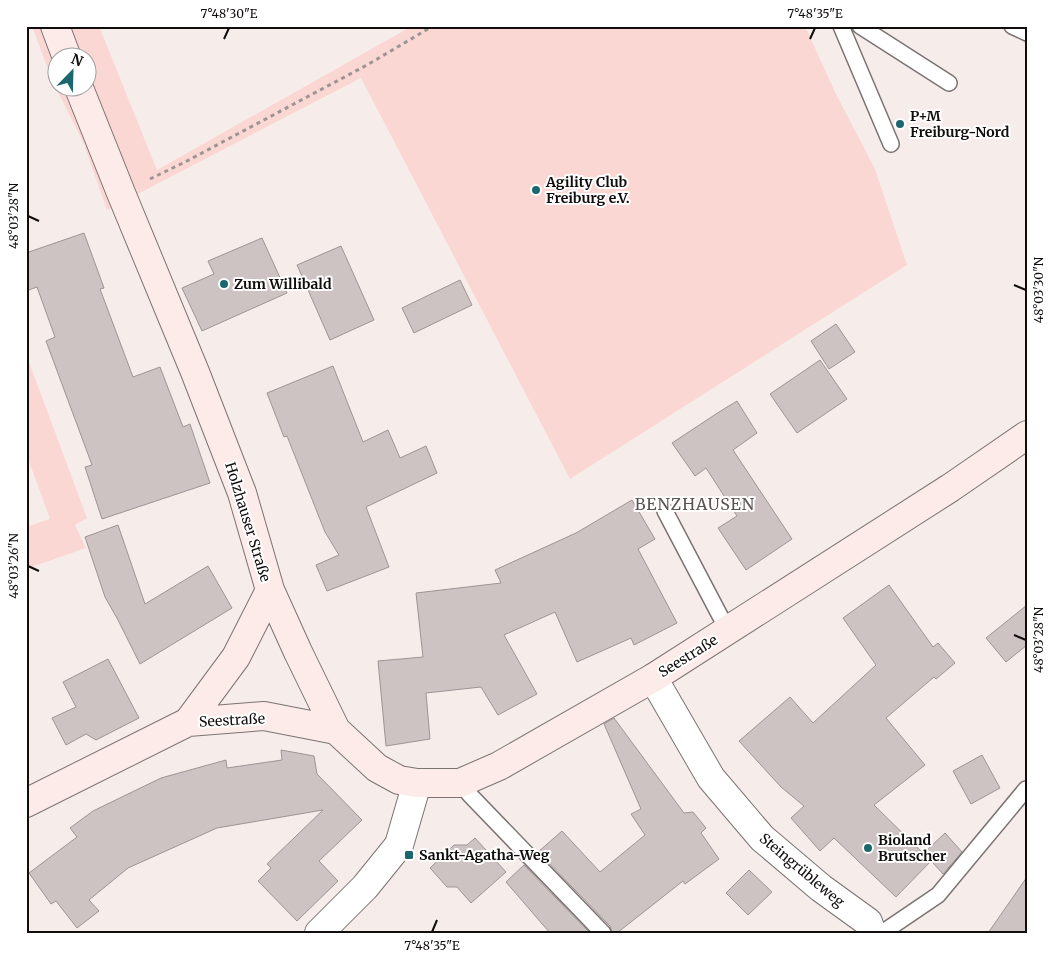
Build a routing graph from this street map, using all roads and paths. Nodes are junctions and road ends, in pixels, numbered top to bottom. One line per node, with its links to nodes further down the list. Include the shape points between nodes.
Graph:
1 (55, 26): 7 (street)
2 (433, 26): 11 (path, via 367,65)
3 (841, 26): 10 (lane)
4 (860, 26): 8 (lane)
5 (1012, 26): 6 (lane)
6 (1027, 33)
7 (63, 48)
8 (950, 84)
9 (83, 98): 11 (street, Holzhauser Straße)
10 (891, 144)
11 (120, 193): 14 (street, Holzhauser Straße, via 242,493)
12 (1027, 435): 15 (street, Seestraße)
13 (665, 511): 15 (lane)
14 (270, 590): 17 (street, Holzhauser Straße, via 236,657); 18 (street, Seestraße)
15 (728, 631): 16 (street, Seestraße)
16 (653, 678): 19 (street, Seestraße, via 499,766); 25 (street, Steingrübleweg, via 711,778 762,838 821,888 868,922)
17 (188, 722): 18 (street, Seestraße, via 264,716); 22 (street, Holzhauser Straße)
18 (336, 730): 20 (street, Seestraße, via 377,768 399,780)
19 (460, 783): 20 (street, Seestraße); 24 (lane)
20 (417, 784): 23 (street, via 399,845 365,887)
21 (1026, 789): 26 (lane, via 938,895)
22 (26, 803)
23 (319, 933)
24 (604, 933)
25 (872, 933)
26 (882, 933)

